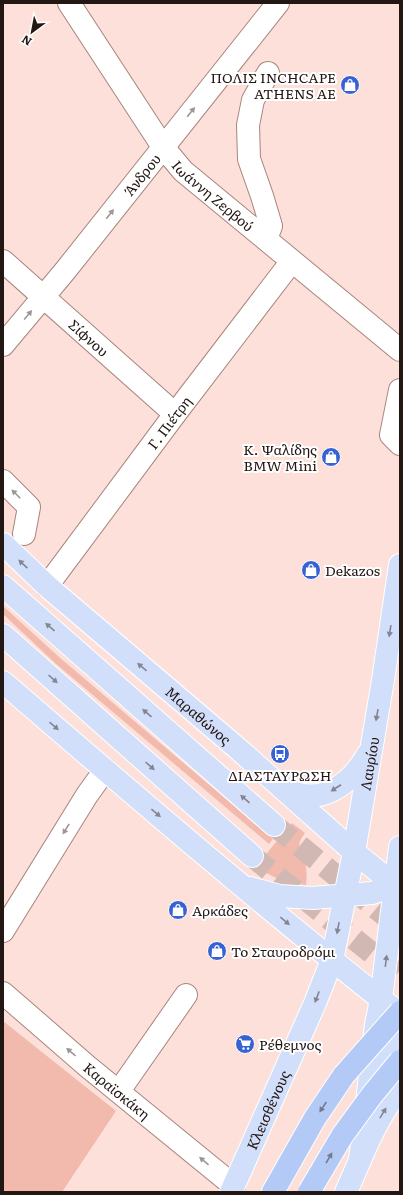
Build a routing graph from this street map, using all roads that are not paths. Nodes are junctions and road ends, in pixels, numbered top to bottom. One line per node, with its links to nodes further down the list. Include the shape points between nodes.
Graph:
1 (69, 3): 4 (street, Ιωάννη Ζερβού)
2 (278, 3): 4 (street, Άνδρου, one-way to 2)
3 (268, 73): 5 (street, via 253,100 248,125 249,159 271,226)
4 (163, 147): 5 (street, Ιωάννη Ζερβού, via 183,171); 8 (street, Άνδρου, one-way to 4)
5 (266, 239): 7 (street, Ιωάννη Ζερβού)
6 (3, 261): 8 (street, Σίφνου)
7 (292, 261): 10 (street, Ιωάννη Ζερβού); 12 (street, Γ. Πιέτρη)
8 (43, 297): 9 (street, Άνδρου, one-way to 8); 12 (street, Σίφνου)
9 (3, 344)
10 (400, 350)
11 (400, 390): 13 (street, via 391,435)
12 (175, 414): 19 (street, Γ. Πιέτρη)
13 (400, 444)
14 (3, 481): 15 (street, one-way to 14, via 29,507)
15 (24, 534)
16 (3, 544): 19 (main road, Μαραθώνος, one-way to 16)
17 (400, 565): 22 (main road, Λαυρίου, one-way to 22)
18 (3, 586): 25 (main road, one-way to 18)
19 (47, 586): 24 (main road, Μαραθώνος, one-way to 19)
20 (3, 635): 28 (main road, one-way to 28)
21 (3, 682): 23 (main road, one-way to 23)
22 (371, 749): 24 (main road, one-way to 24, via 352,776 326,793 315,796 303,795); 27 (main road, Λαυρίου)
23 (104, 770): 29 (main road, one-way to 29); 32 (street, one-way to 32)
24 (269, 778): 27 (main road, Μαραθώνος)
25 (274, 825)
26 (400, 847): 30 (main road)
27 (354, 852): 30 (main road, Μαραθώνος); 31 (main road, Λαυρίου)
28 (252, 856)
29 (245, 887): 31 (main road, via 280,896 313,898); 33 (main road, one-way to 33)
30 (398, 887): 31 (main road, via 372,893); 36 (main road, one-way to 30)
31 (344, 895): 33 (main road, Λαυρίου, one-way to 33)
32 (3, 931)
33 (332, 960): 36 (main road); 44 (main road, Κλεισθένους, one-way to 44)
34 (3, 993): 41 (street, Καραϊσκάκη, one-way to 34)
35 (186, 995): 41 (street)
36 (381, 999): 37 (main road); 42 (main road)
37 (400, 1013): 45 (highway, one-way to 45, bridge, via 344,1075 315,1118)
38 (400, 1039): 42 (main road, via 387,1057)
39 (400, 1061): 42 (highway, bridge)
40 (400, 1089): 43 (main road, one-way to 40, via 374,1128)
41 (119, 1091): 44 (street, Καραϊσκάκη, one-way to 41)
42 (368, 1093): 43 (main road); 46 (highway, one-way to 42, bridge)
43 (360, 1160): 47 (main road)
44 (232, 1189)
45 (273, 1192)
46 (309, 1192)
47 (346, 1192)

